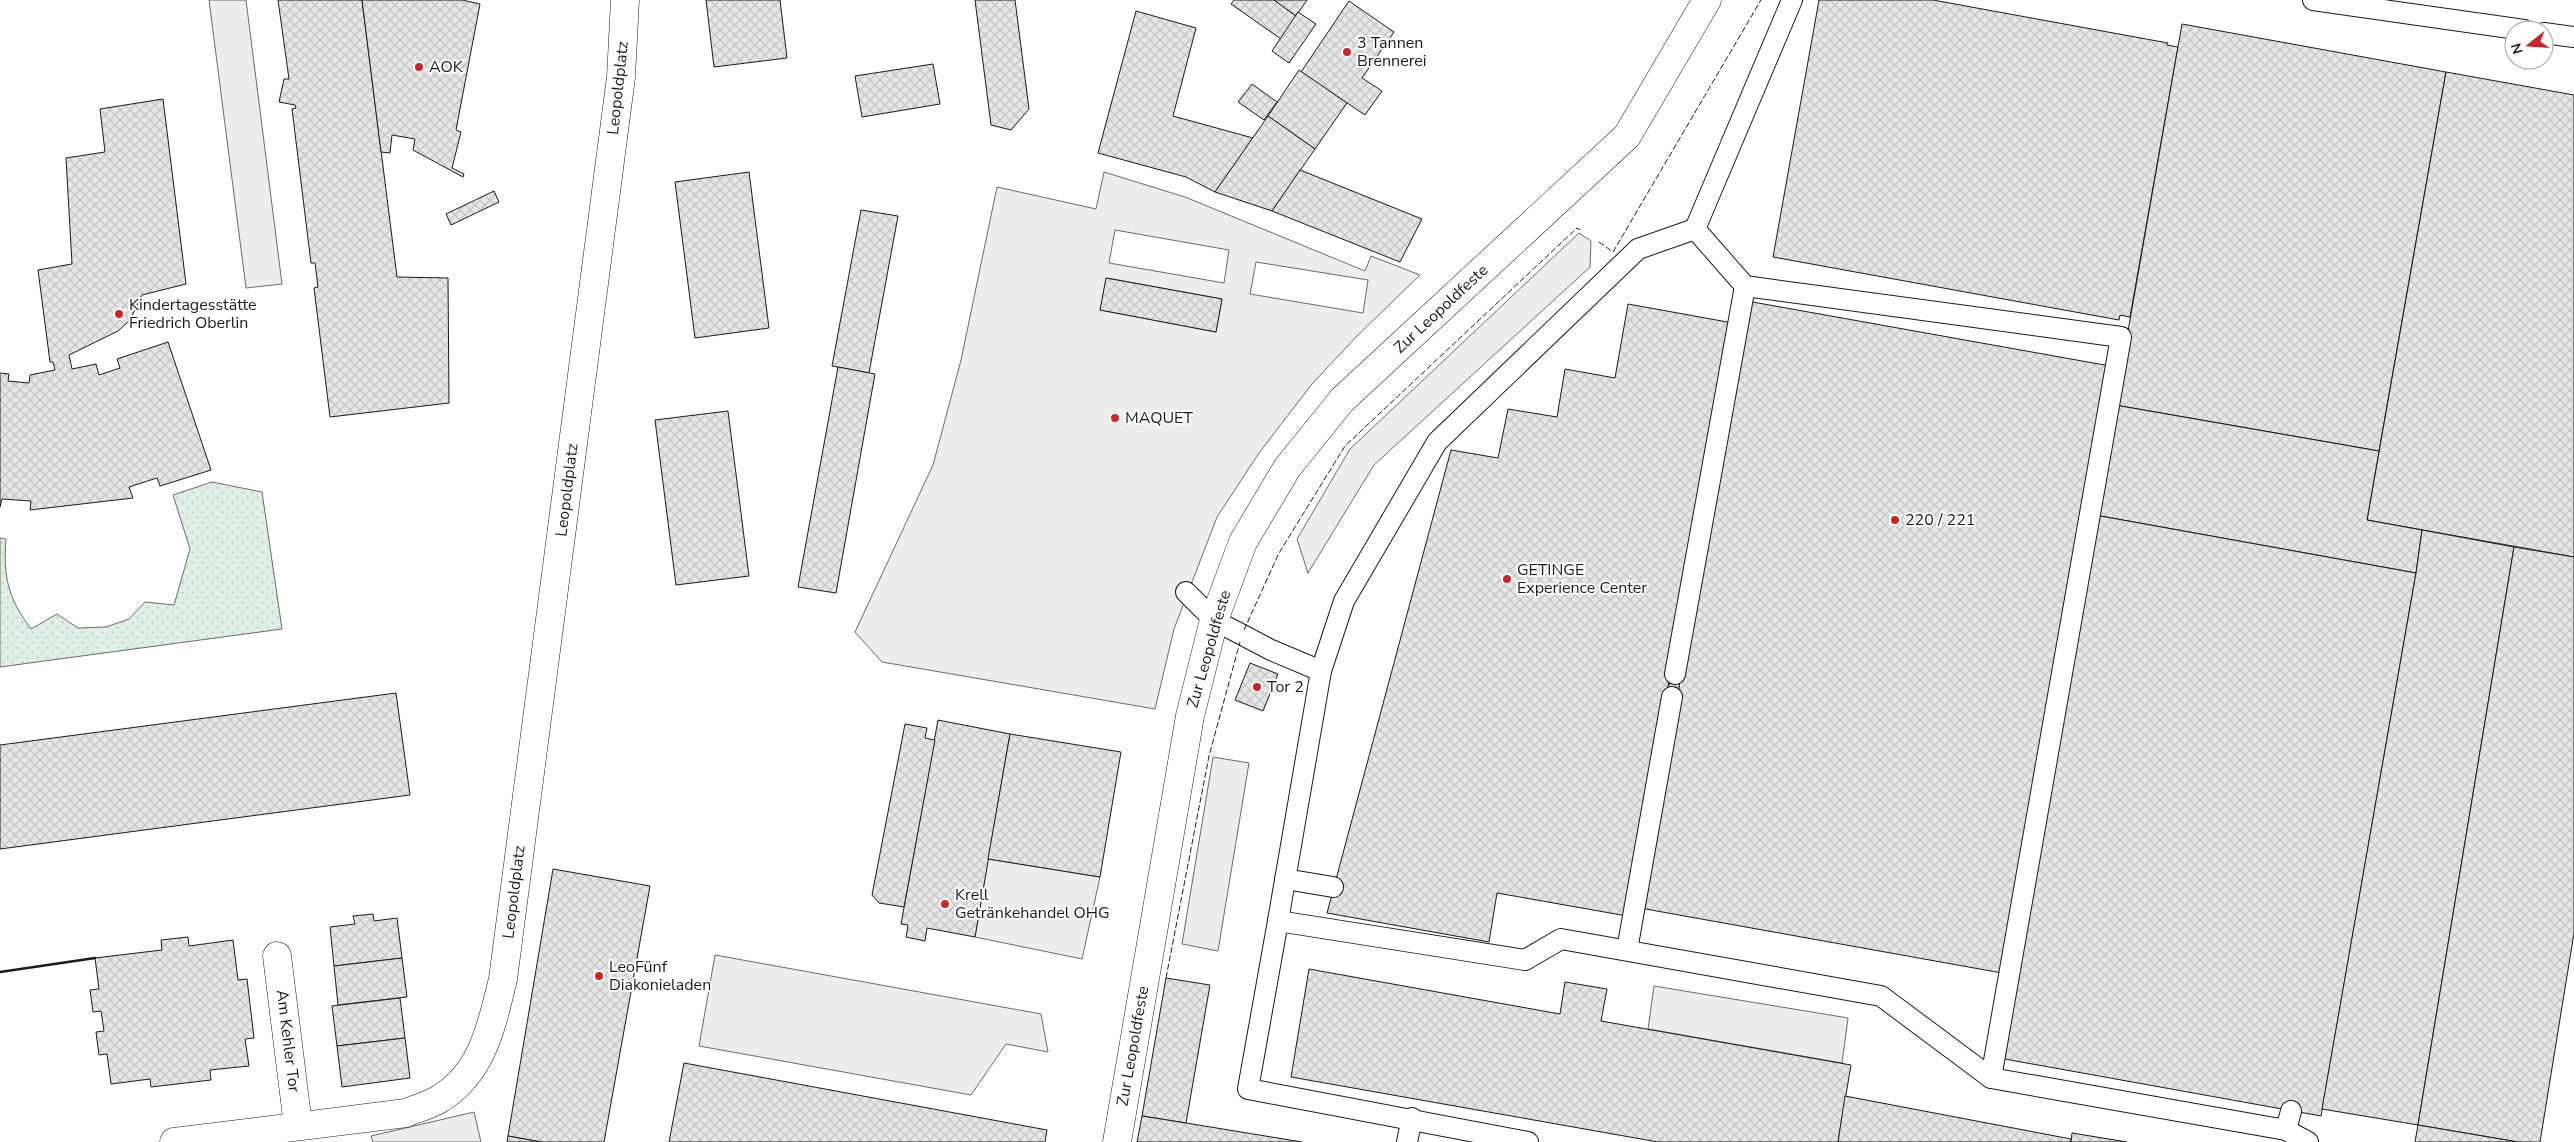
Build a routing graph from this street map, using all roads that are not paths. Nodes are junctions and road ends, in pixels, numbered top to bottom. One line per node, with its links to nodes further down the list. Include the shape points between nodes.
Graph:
1 (625, 0): 22 (street, Leopoldplatz, via 621,77 503,979 491,1027 472,1071 441,1098 406,1113)
2 (1707, 0): 11 (street, Zur Leopoldfeste, via 1627,136 1342,400 1287,468 1243,542)
3 (1792, 0): 8 (lane)
4 (2314, 0): 5 (lane)
5 (2504, 27)
6 (2554, 34): 7 (lane)
7 (2574, 37)
8 (1695, 229): 9 (lane); 12 (lane, via 1638,249 1438,442 1344,601)
9 (1745, 286): 13 (lane); 20 (lane, via 2121,337 2006,1002)
10 (1186, 592): 11 (lane)
11 (1214, 620): 12 (lane, via 1271,650); 24 (street, Zur Leopoldfeste, via 1190,716)
12 (1321, 671): 15 (lane)
13 (1675, 674)
14 (1672, 697): 18 (lane)
15 (1286, 879): 16 (lane); 17 (lane)
16 (1334, 887)
17 (1278, 921): 18 (lane, via 1525,960 1561,939); 21 (lane, via 1248,1089)
18 (1627, 950): 20 (lane, via 1881,996)
19 (277, 956): 22 (street, Am Kehler Tor)
20 (1990, 1078): 27 (lane, via 2288,1120)
21 (1412, 1118): 25 (lane); 26 (lane)
22 (298, 1125): 23 (street)
23 (174, 1142)
24 (1117, 1142)
25 (1407, 1142)
26 (1528, 1142)
27 (2308, 1142)

